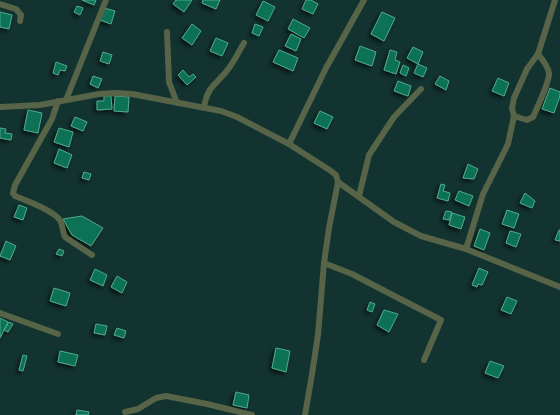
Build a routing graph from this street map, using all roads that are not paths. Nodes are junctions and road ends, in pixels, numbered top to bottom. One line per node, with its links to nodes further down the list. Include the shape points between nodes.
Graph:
1 (106, 0): 10 (street)
2 (364, 0): 16 (street, via 326,68)
3 (555, 0): 8 (street)
4 (0, 4): 5 (street, via 19,11)
5 (20, 21)
6 (167, 32): 12 (street, via 169,82)
7 (244, 43): 13 (street, via 230,67 209,89)
8 (538, 54): 15 (street, via 518,87 512,108); 15 (street, via 548,68 547,83 533,117 527,120)
9 (421, 89): 18 (street, via 394,117 369,155)
10 (66, 100): 11 (street); 12 (street, via 115,93)
11 (58, 101): 14 (street); 20 (street, via 52,119 13,193 58,218 66,236)
12 (177, 103): 13 (street)
13 (204, 107): 16 (street, via 237,117)
14 (0, 108)
15 (514, 116): 19 (street, via 508,144 483,194)
16 (289, 144): 17 (street, via 331,171 336,175)
17 (338, 182): 18 (street); 21 (street)
18 (359, 196): 19 (street, via 394,222 421,236)
19 (466, 249): 22 (street)
20 (92, 255)
21 (324, 263): 25 (street, via 352,274 441,320); 28 (street, via 318,335)
22 (560, 287)
23 (0, 313): 24 (street)
24 (58, 334)
25 (424, 360)
26 (125, 412): 27 (street, via 166,396)
27 (252, 415)
28 (305, 415)

